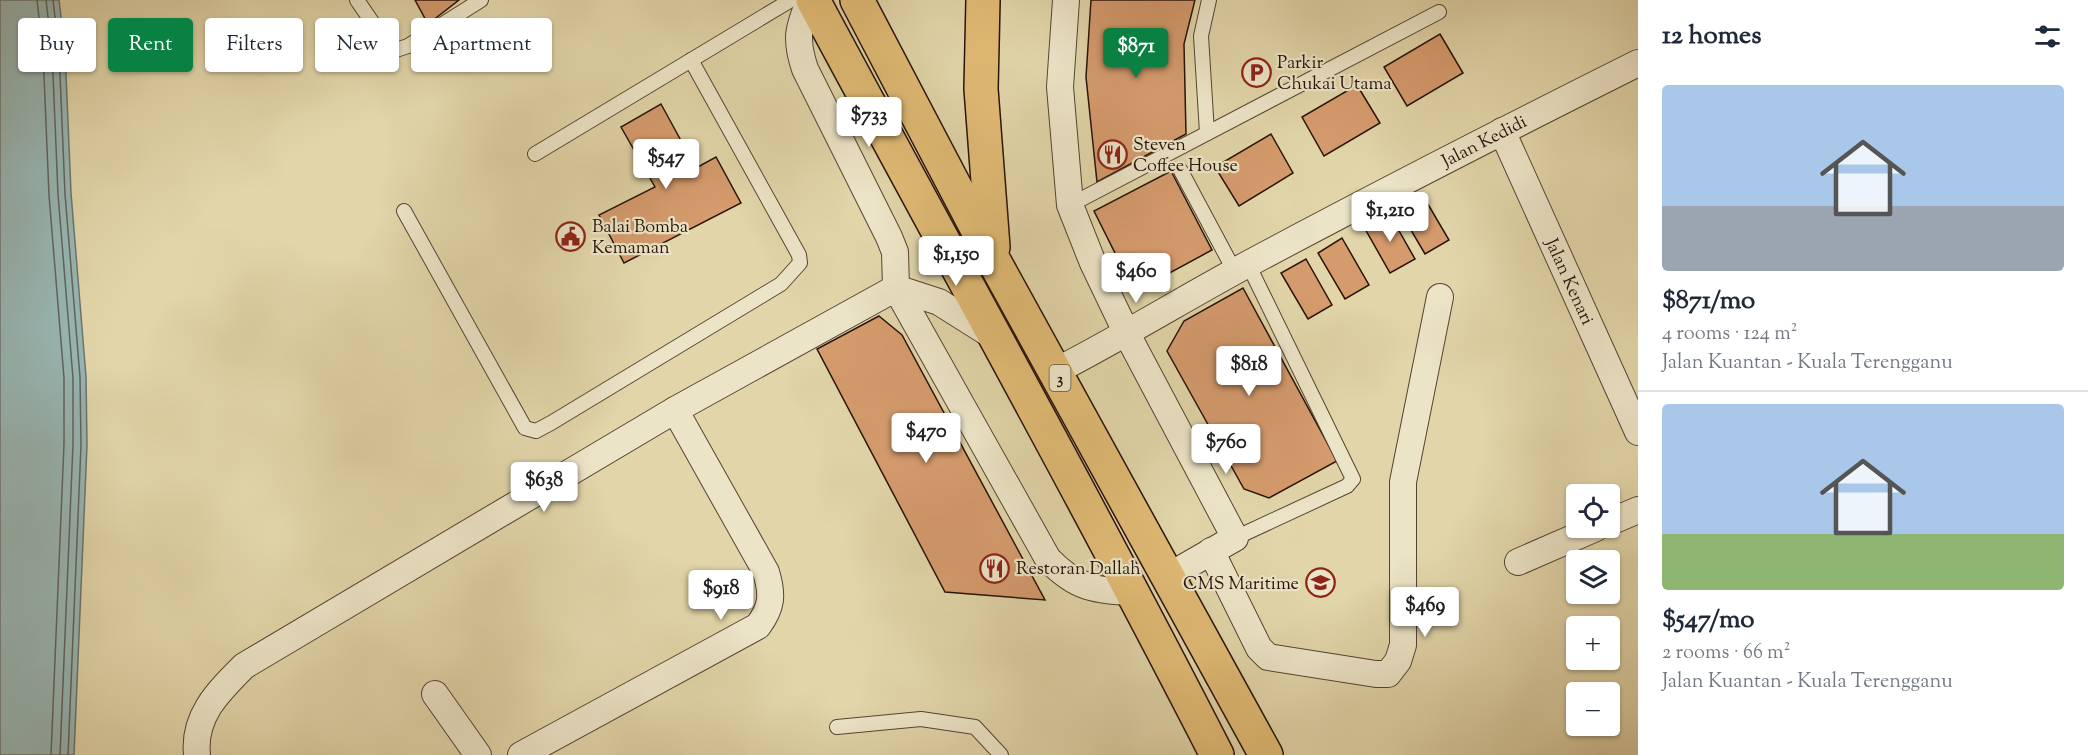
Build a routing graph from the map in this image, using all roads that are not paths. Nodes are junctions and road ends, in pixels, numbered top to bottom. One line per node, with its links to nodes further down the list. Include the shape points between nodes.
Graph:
1 (357, 0): 2 (lane, via 385,41 396,50)
2 (481, 0)
3 (791, 0): 10 (lane)
4 (812, 0): 20 (street, via 800,23 797,45 805,69 889,237 895,252); 23 (highway, 3)
5 (857, 0): 18 (highway, 3)
6 (983, 0): 18 (highway, via 981,89)
7 (1066, 0): 16 (street, via 1059,87)
8 (1209, 0): 13 (lane, via 1201,36)
9 (1439, 12): 13 (lane)
10 (691, 60): 14 (lane); 17 (lane, via 800,263 780,284 551,423 536,430 525,428)
11 (1638, 63): 12 (street, Jalan Kedidi)
12 (1503, 130): 19 (street, Jalan Kedidi); 26 (street, Jalan Kenari)
13 (1207, 133): 16 (lane)
14 (535, 154)
15 (1181, 171): 19 (lane)
16 (1070, 205): 22 (street)
17 (404, 212)
18 (994, 261): 24 (highway, 3)
19 (1241, 268): 22 (street, Jalan Kedidi); 29 (lane, via 1353,479 1347,486)
20 (896, 288): 23 (street, via 939,302); 25 (street); 34 (street, via 1048,559 1066,578 1092,590)
21 (1440, 297): 31 (street, via 1402,482 1403,645 1388,674 1268,657 1259,648)
22 (1127, 334): 24 (street, Jalan Kedidi); 29 (street)
23 (993, 336): 34 (highway, 3)
24 (1056, 371): 33 (highway, 3)
25 (675, 410): 37 (street, via 244,666 204,710 195,738); 39 (street, via 766,572 772,593 769,611 758,626)
26 (1638, 432)
27 (1638, 510): 28 (street)
28 (1620, 518)
29 (1235, 538): 31 (street)
30 (1573, 538): 32 (street)
31 (1211, 551): 33 (street)
32 (1518, 562)
33 (1167, 577): 42 (highway, 3)
34 (1134, 592): 41 (highway, 3)
35 (435, 694): 38 (street)
36 (837, 727): 40 (lane, via 921,719 975,727)
37 (197, 755)
38 (478, 755)
39 (521, 755)
40 (1000, 755)
41 (1217, 755)
42 (1266, 755)

